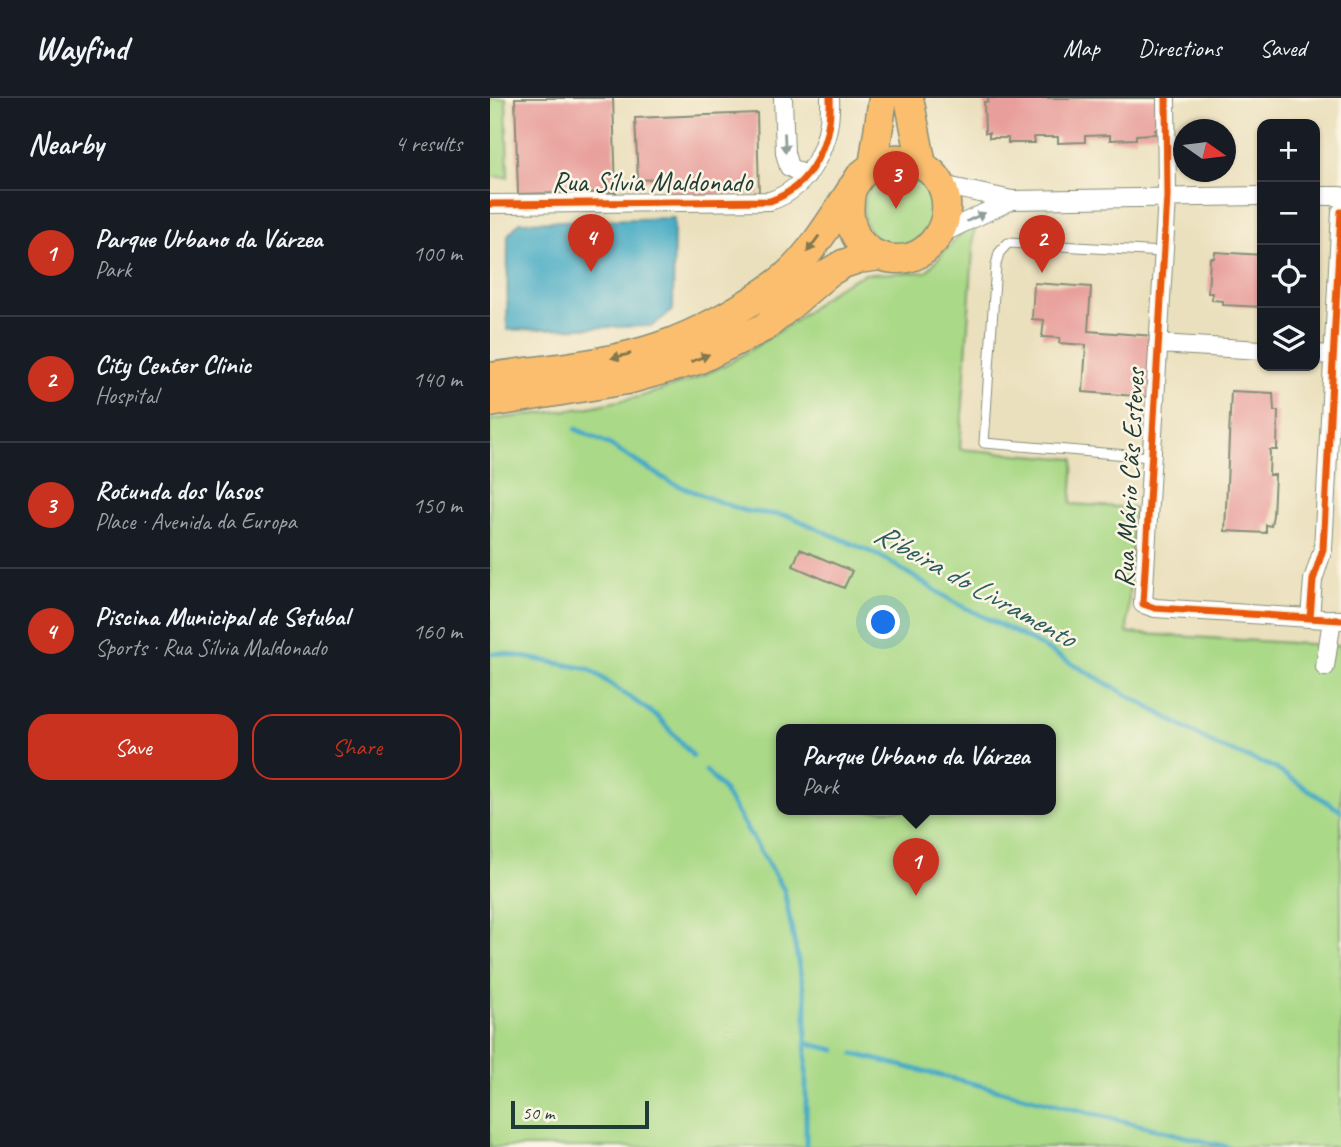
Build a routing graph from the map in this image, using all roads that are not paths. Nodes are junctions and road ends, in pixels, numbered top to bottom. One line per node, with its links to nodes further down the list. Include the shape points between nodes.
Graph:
1 (783, 98): 8 (street, Rua Sílvia Maldonado, one-way to 8, via 789,167)
2 (831, 98): 8 (street, Rua Sílvia Maldonado, via 822,148)
3 (883, 98): 7 (main road)
4 (909, 98): 6 (main road)
5 (1166, 98): 13 (street, Rua Mário Cãs Esteves)
6 (922, 165): 7 (main road, via 890,159); 9 (main road)
7 (873, 166): 10 (main road)
8 (807, 176): 16 (street, Rua Sílvia Maldonado, via 786,196 771,201)
9 (942, 184): 15 (street); 18 (main road, via 947,208)
10 (852, 188): 20 (main road, via 850,224 857,238); 25 (main road, one-way to 25, via 807,253 781,280 708,326 658,347 604,360)
11 (1320, 196): 12 (street)
12 (1341, 196)
13 (1167, 197): 14 (street); 15 (street); 19 (street, Rua Mário Cãs Esteves)
14 (1257, 197)
15 (1013, 200): 18 (street, one-way to 15)
16 (490, 204)
17 (1341, 212): 24 (street)
18 (940, 234): 20 (main road, via 912,257)
19 (1163, 252): 21 (street, Rua Mário Cãs Esteves); 27 (lane, via 1008,243 996,265 984,443)
20 (881, 256): 26 (main road, one-way to 20, via 627,380 698,360 765,327 843,264)
21 (1158, 344): 22 (street); 27 (street, Rua Mário Cãs Esteves)
22 (1257, 351)
23 (1320, 354): 24 (street)
24 (1334, 355): 28 (street)
25 (490, 377)
26 (490, 402)
27 (1151, 457): 30 (street, Rua Mário Cãs Esteves, via 1143,604)
28 (1323, 549): 29 (street); 30 (street, via 1313,580)
29 (1341, 550)
30 (1310, 618): 31 (street, Rua Mário Cãs Esteves)
31 (1336, 620): 32 (street)
32 (1325, 667)

